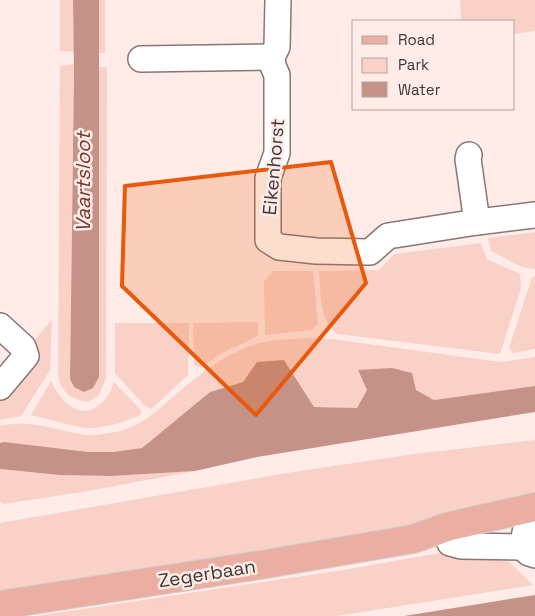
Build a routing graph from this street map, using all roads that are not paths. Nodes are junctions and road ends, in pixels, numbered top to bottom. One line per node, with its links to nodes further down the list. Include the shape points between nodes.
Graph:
1 (278, 0): 2 (street, Eikenhorst, via 277,47)
2 (272, 57): 3 (street); 6 (street, Eikenhorst, via 277,75 277,153 268,178 268,240 280,247 316,252 370,252 388,236)
3 (141, 59)
4 (469, 155): 6 (street)
5 (535, 215): 6 (street, Eikenhorst)
6 (477, 222)
7 (0, 326): 8 (street, via 23,347 26,356)
8 (0, 387)
9 (531, 530): 10 (main road, Zegerbaan, via 450,543); 10 (main road, Zegerbaan, via 450,526)
10 (413, 539): 11 (main road, Zegerbaan)
11 (0, 605)

